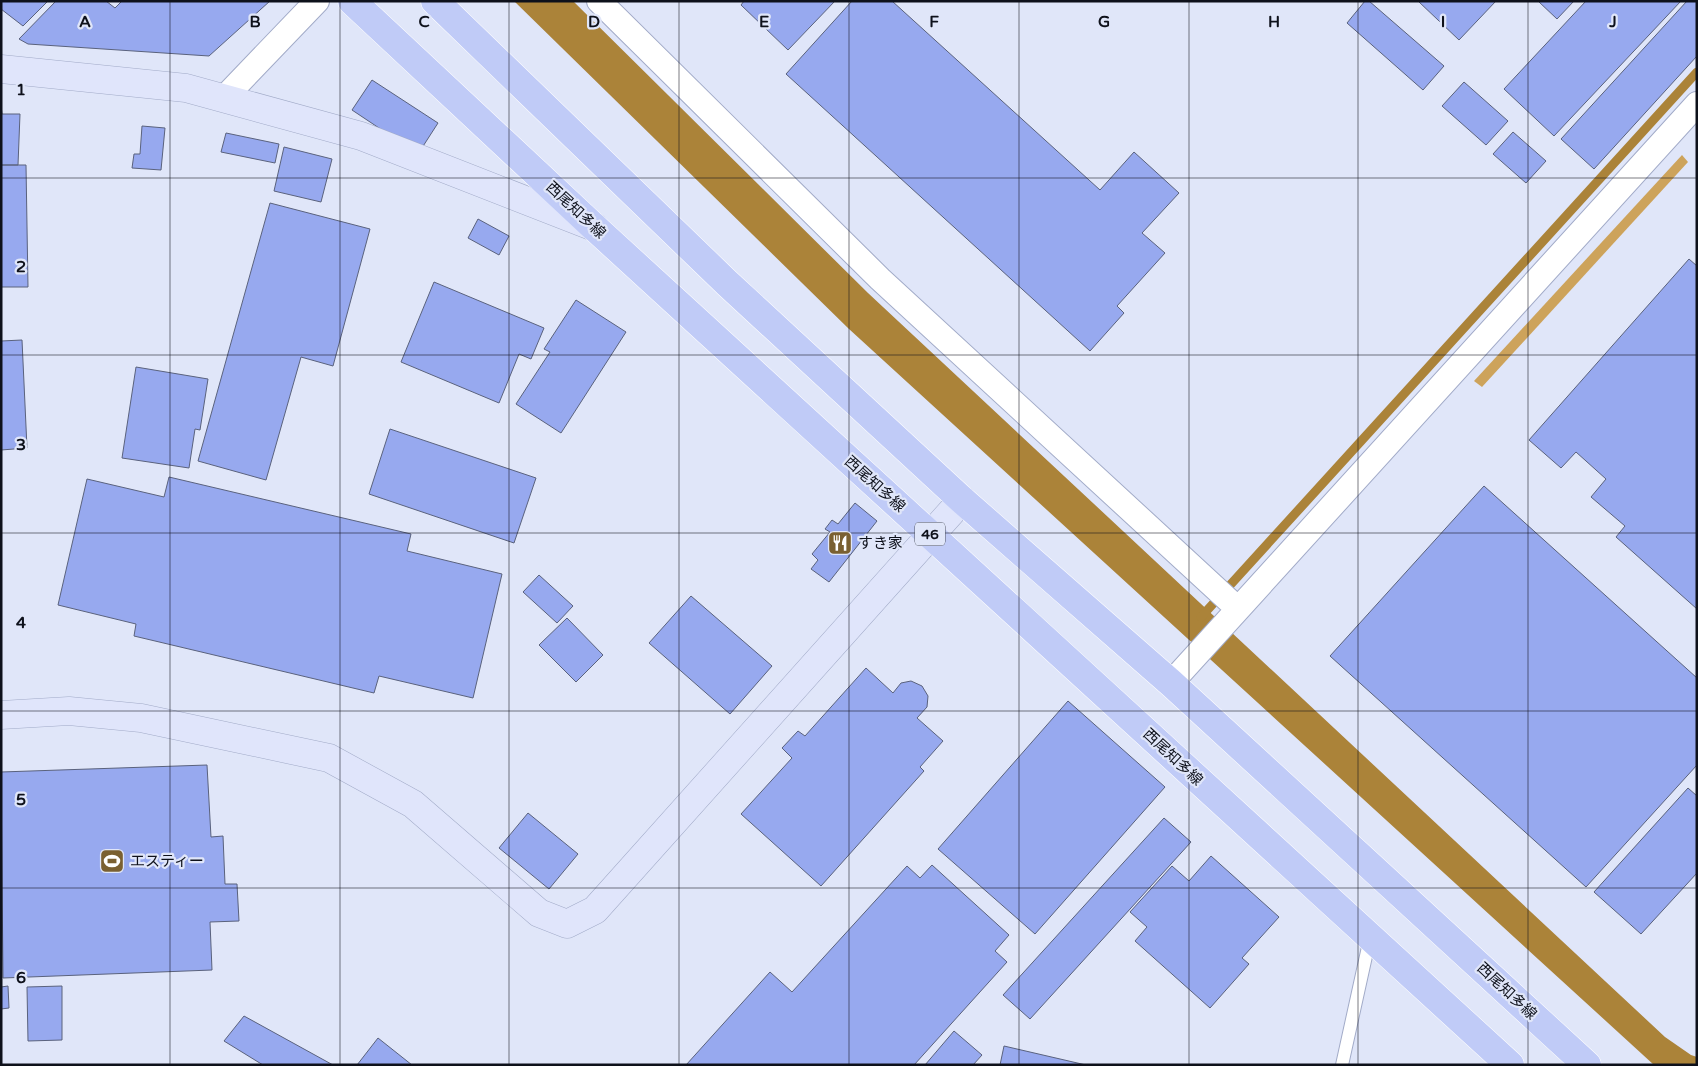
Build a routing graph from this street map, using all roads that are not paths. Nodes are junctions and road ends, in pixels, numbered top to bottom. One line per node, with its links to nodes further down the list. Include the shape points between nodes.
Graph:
1 (318, 1): 6 (street)
2 (352, 1): 8 (main road, 西尾知多線 / 46)
3 (435, 1): 9 (main road, 西尾知多線, via 727,284)
4 (599, 1): 11 (street, via 880,279)
5 (1, 69): 6 (street, via 186,88)
6 (224, 98): 8 (street, via 361,136)
7 (1695, 111): 11 (street)
8 (594, 227): 10 (main road, 西尾知多線 / 46)
9 (962, 500): 10 (street); 12 (main road, 西尾知多線)
10 (931, 535): 13 (street, via 595,910 567,924 540,914 413,804 329,758 141,718 69,712); 14 (main road, 西尾知多線 / 46)
11 (1231, 616): 12 (street)
12 (1179, 674): 17 (main road, 西尾知多線)
13 (1, 715)
14 (1370, 938): 15 (lane); 16 (main road, 西尾知多線 / 46)
15 (1342, 1065)
16 (1510, 1065)
17 (1587, 1065)

